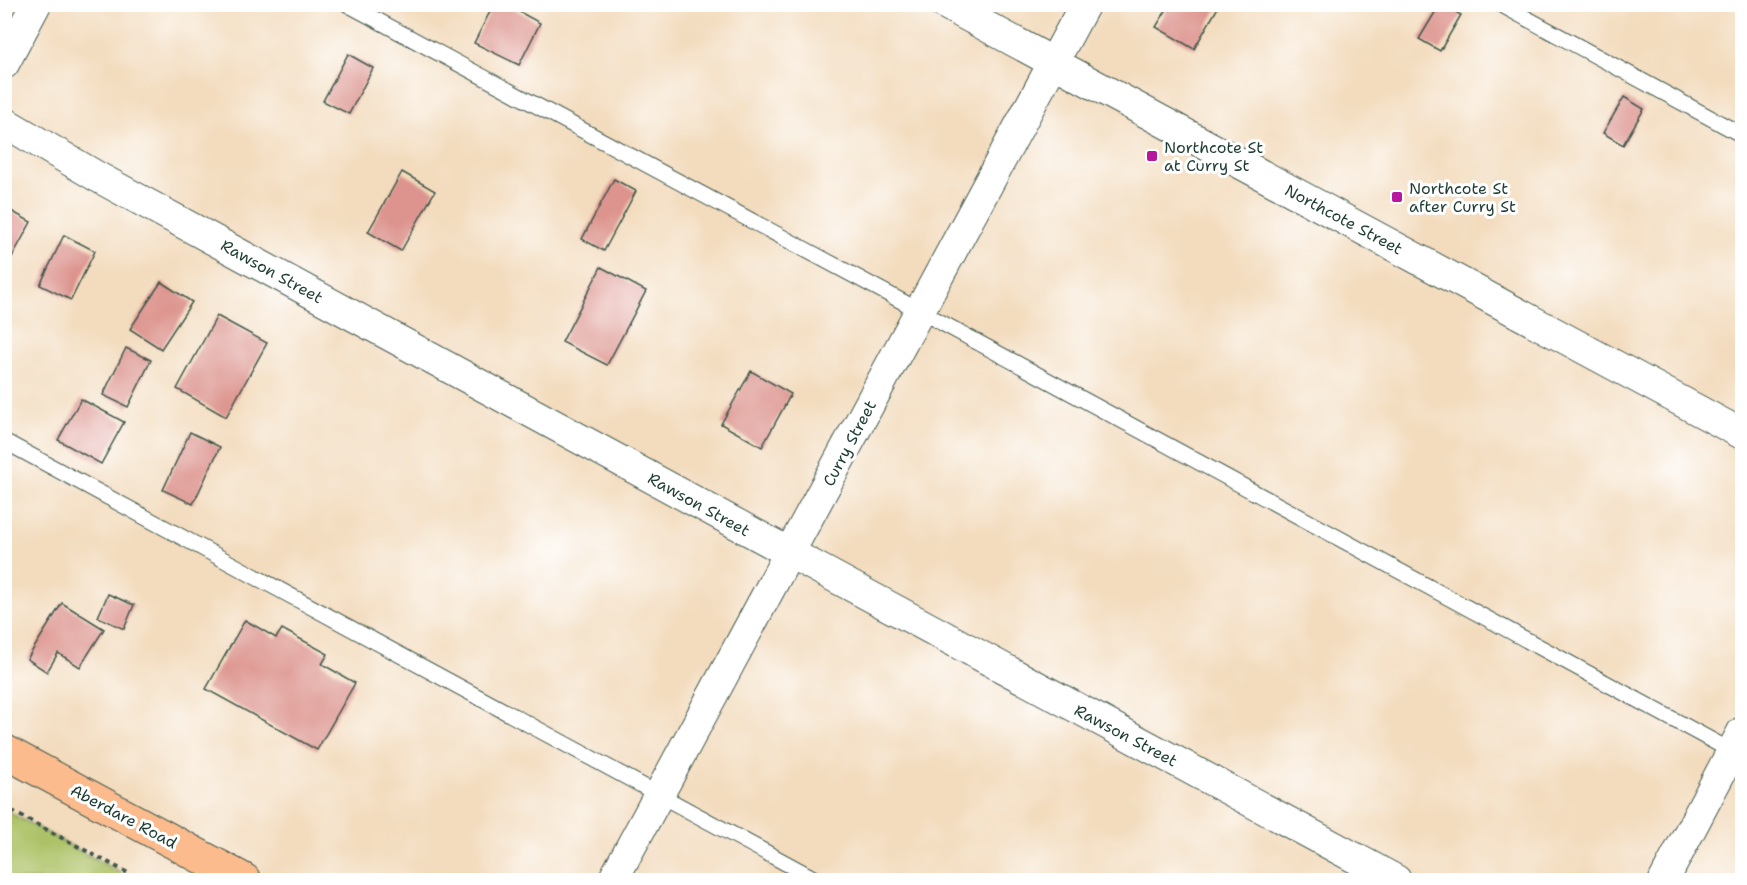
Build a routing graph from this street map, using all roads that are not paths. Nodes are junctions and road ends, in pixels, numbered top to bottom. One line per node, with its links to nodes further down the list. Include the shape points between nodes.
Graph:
1 (36, 4): 7 (street)
2 (347, 4): 10 (lane)
3 (945, 4): 6 (street, Northcote Street)
4 (1085, 4): 6 (street, Curry Street)
5 (1500, 4): 9 (lane)
6 (1053, 63): 10 (street, Curry Street); 11 (street, Northcote Street)
7 (4, 64)
8 (4, 122): 13 (street, Rawson Street)
9 (1743, 135)
10 (920, 310): 13 (street, Curry Street); 14 (lane)
11 (1743, 434)
12 (4, 441): 16 (lane)
13 (789, 553): 16 (street, Curry Street); 20 (street, Rawson Street)
14 (1739, 747): 21 (street)
15 (4, 751): 17 (main road, Aberdare Road)
16 (659, 795): 18 (street, Curry Street); 19 (lane)
17 (244, 880)
18 (613, 880)
19 (818, 880)
20 (1396, 880)
21 (1664, 880)

